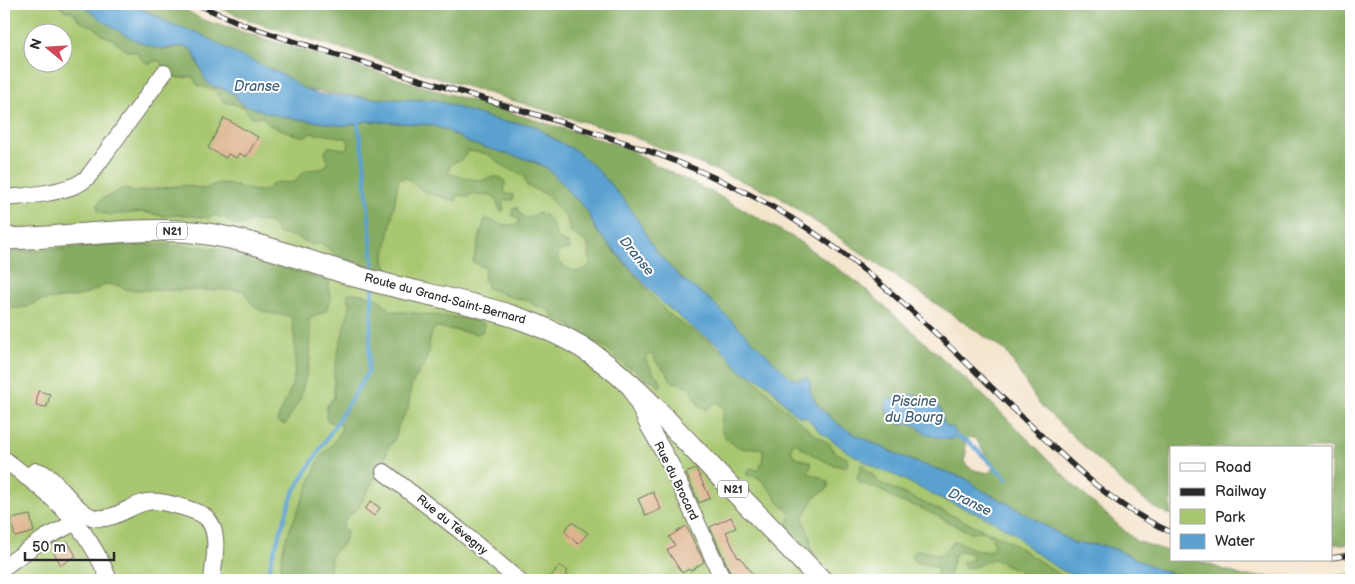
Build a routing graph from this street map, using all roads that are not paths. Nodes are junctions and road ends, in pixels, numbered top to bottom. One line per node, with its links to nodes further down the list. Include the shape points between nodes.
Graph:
1 (164, 73): 2 (street, via 82,181 73,186)
2 (4, 198)
3 (4, 240): 4 (main road, Route du Grand-Saint-Bernard / N21, via 116,232 182,232 228,237 543,327 586,350)
4 (628, 383): 13 (street, Rue du Brocard, via 671,465); 14 (main road, Route du Grand-Saint-Bernard / N21)
5 (4, 459): 7 (street)
6 (384, 472): 12 (street, Rue du Tévegny, via 458,528)
7 (26, 477): 8 (street); 11 (street, via 33,472 42,472 83,511 96,518 151,501 203,515 214,528)
8 (76, 522): 9 (street, via 45,538); 10 (street, via 93,545)
9 (4, 567)
10 (109, 580)
11 (212, 580)
12 (518, 580)
13 (723, 580)
14 (820, 580)

